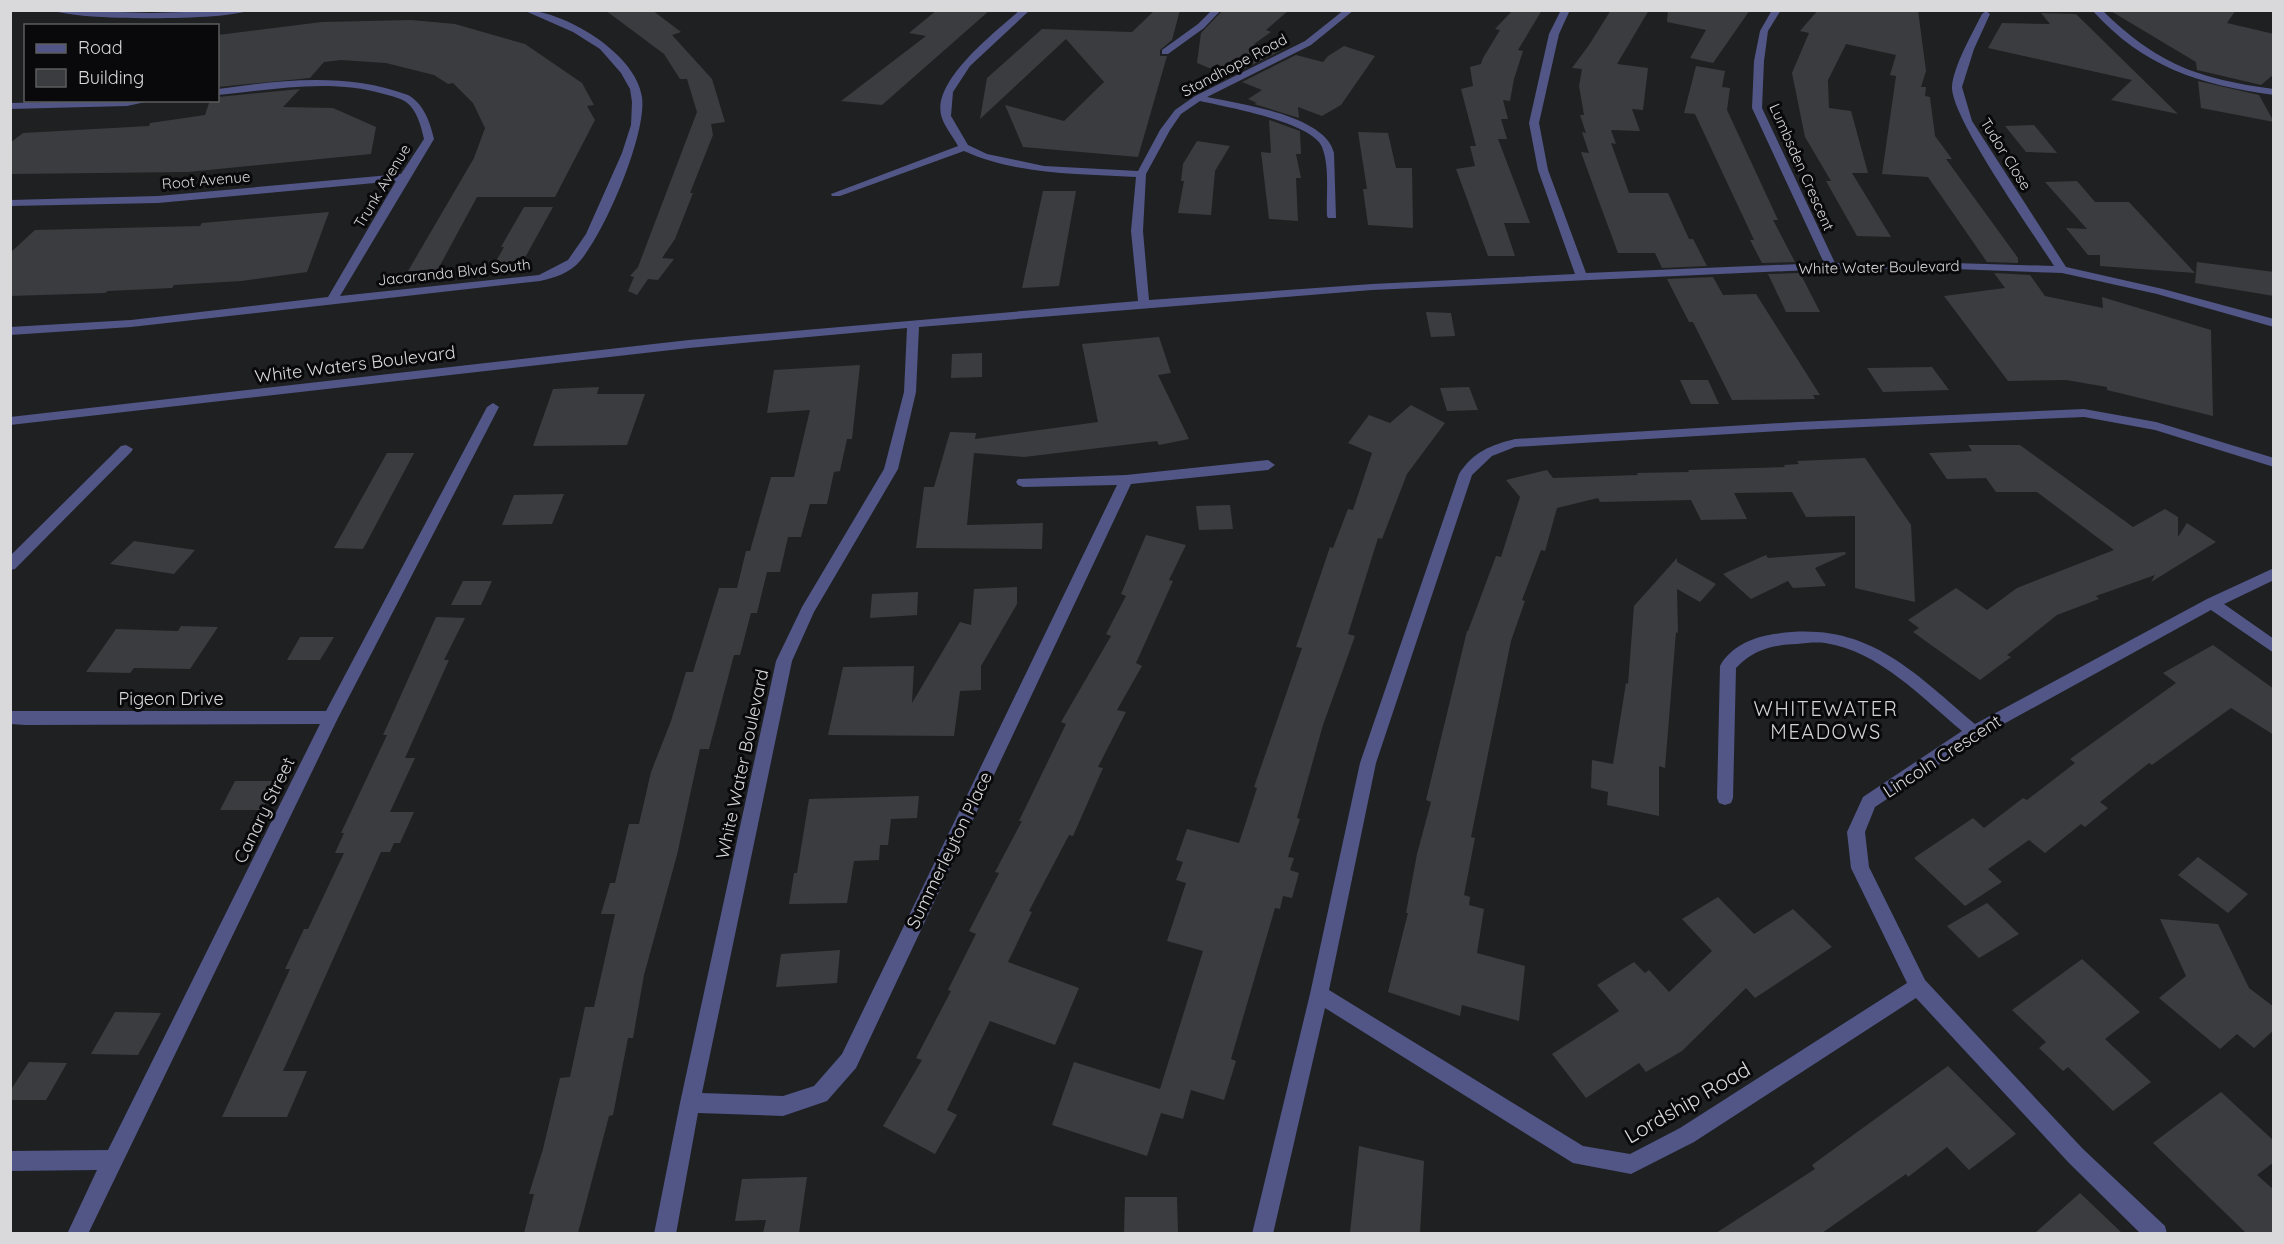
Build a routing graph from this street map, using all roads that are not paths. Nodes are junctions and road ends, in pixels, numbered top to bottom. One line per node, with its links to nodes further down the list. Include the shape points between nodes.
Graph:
1 (57, 10): 2 (street, via 109,16 163,16)
2 (245, 10)
3 (527, 10): 26 (street, Jacaranda Blvd South, via 576,28 613,53 636,91 636,126 612,188 577,258 562,271 540,278)
4 (1026, 10): 17 (street, via 966,64 948,93 946,116)
5 (1217, 10): 11 (street)
6 (1350, 10): 14 (street, Standhope Road, via 1308,43)
7 (1566, 10): 25 (street, via 1554,34 1534,123 1543,170)
8 (1777, 10): 23 (street, Lumbsden Crescent, via 1764,31 1757,108)
9 (2096, 10): 13 (street, via 2125,39 2167,65 2209,81)
10 (1986, 14): 24 (street, Tudor Close, via 1957,87 1967,121)
11 (1166, 52)
12 (219, 92): 19 (street, Trunk Avenue, via 331,83 378,88 411,100 425,121 429,139)
13 (2274, 92)
14 (1198, 98): 18 (street, Standhope Road, via 1178,112); 22 (street, via 1291,121 1314,131 1327,144)
15 (139, 102): 16 (street)
16 (10, 106)
17 (964, 147): 18 (street, via 984,156 1044,169); 20 (street)
18 (1141, 174): 27 (street, Standhope Road, via 1137,231)
19 (404, 177): 21 (street, Root Avenue, via 150,200); 26 (street, Trunk Avenue)
20 (836, 194)
21 (10, 203)
22 (1332, 216)
23 (1831, 266): 24 (street, White Water Boulevard); 25 (street, White Water Boulevard)
24 (2061, 270): 28 (street, White Water Boulevard, via 2159,291)
25 (1582, 277): 27 (street, White Water Boulevard)
26 (332, 300): 30 (street, Jacaranda Blvd South, via 196,318)
27 (1144, 304): 29 (street, White Waters Boulevard)
28 (2274, 323)
29 (913, 325): 32 (street, White Waters Boulevard, via 703,342); 48 (street, White Water Boulevard, via 910,392 891,469 807,611 784,662)
30 (10, 331)
31 (493, 407): 43 (street, Canary Street)
32 (10, 421)
33 (126, 449): 38 (street)
34 (2274, 463): 47 (street, via 2156,426 2084,413 1515,443 1486,451 1466,474 1368,763)
35 (1268, 465): 36 (street)
36 (1126, 480): 37 (street); 48 (street, Summerleyton Place, via 849,1061 820,1094 783,1106)
37 (1023, 482)
38 (10, 565)
39 (2274, 573): 40 (street, Lincoln Crescent)
40 (2212, 603): 41 (street); 44 (street, Lincoln Crescent)
41 (2274, 647)
42 (10, 717): 43 (street, Pigeon Drive)
43 (331, 717): 49 (street, Canary Street)
44 (1974, 732): 45 (street, via 1876,654 1861,647 1823,636 1766,640 1741,650 1728,666); 46 (street, Lincoln Crescent, via 1869,802 1856,832 1860,868)
45 (1725, 798)
46 (1918, 986): 47 (street, Lordship Road, via 1687,1135 1631,1164 1580,1156); 54 (street, Lincoln Crescent, via 2076,1156)
47 (1319, 994): 53 (street)
48 (690, 1103): 52 (street, White Water Boulevard)
49 (113, 1160): 50 (street); 51 (street, Canary Street)
50 (10, 1161)
51 (77, 1233)
52 (665, 1233)
53 (1262, 1233)
54 (2157, 1233)

